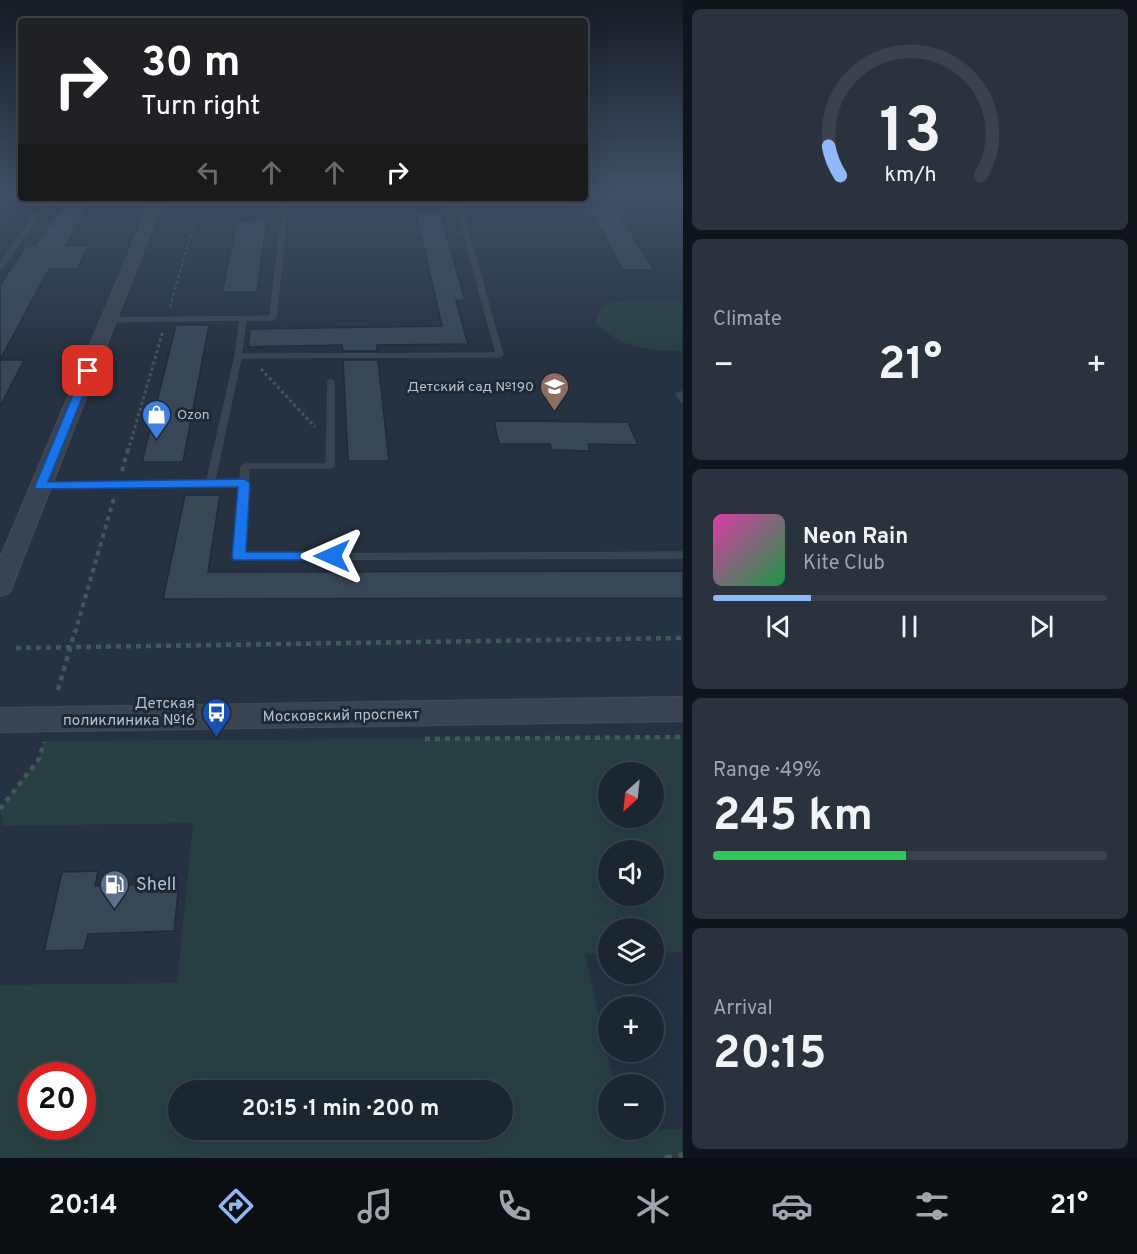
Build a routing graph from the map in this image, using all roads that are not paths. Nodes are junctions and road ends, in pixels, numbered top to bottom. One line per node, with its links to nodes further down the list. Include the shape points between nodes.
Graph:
1 (14, 247): 5 (lane)
2 (139, 247): 7 (street)
3 (281, 247): 6 (lane, via 273,318)
4 (470, 247): 8 (lane, via 500,355)
5 (0, 267)
6 (243, 318): 7 (lane); 8 (lane)
7 (109, 320): 14 (street)
8 (238, 356): 12 (lane)
9 (331, 381): 13 (lane, via 330,466 245,465)
10 (682, 394): 11 (lane)
11 (682, 401)
12 (210, 483): 13 (lane); 14 (lane)
13 (244, 483): 15 (lane, via 239,557)
14 (41, 486): 16 (street)
15 (682, 555)
16 (0, 587)
17 (682, 709): 18 (street, Московский проспект)
18 (0, 720)

